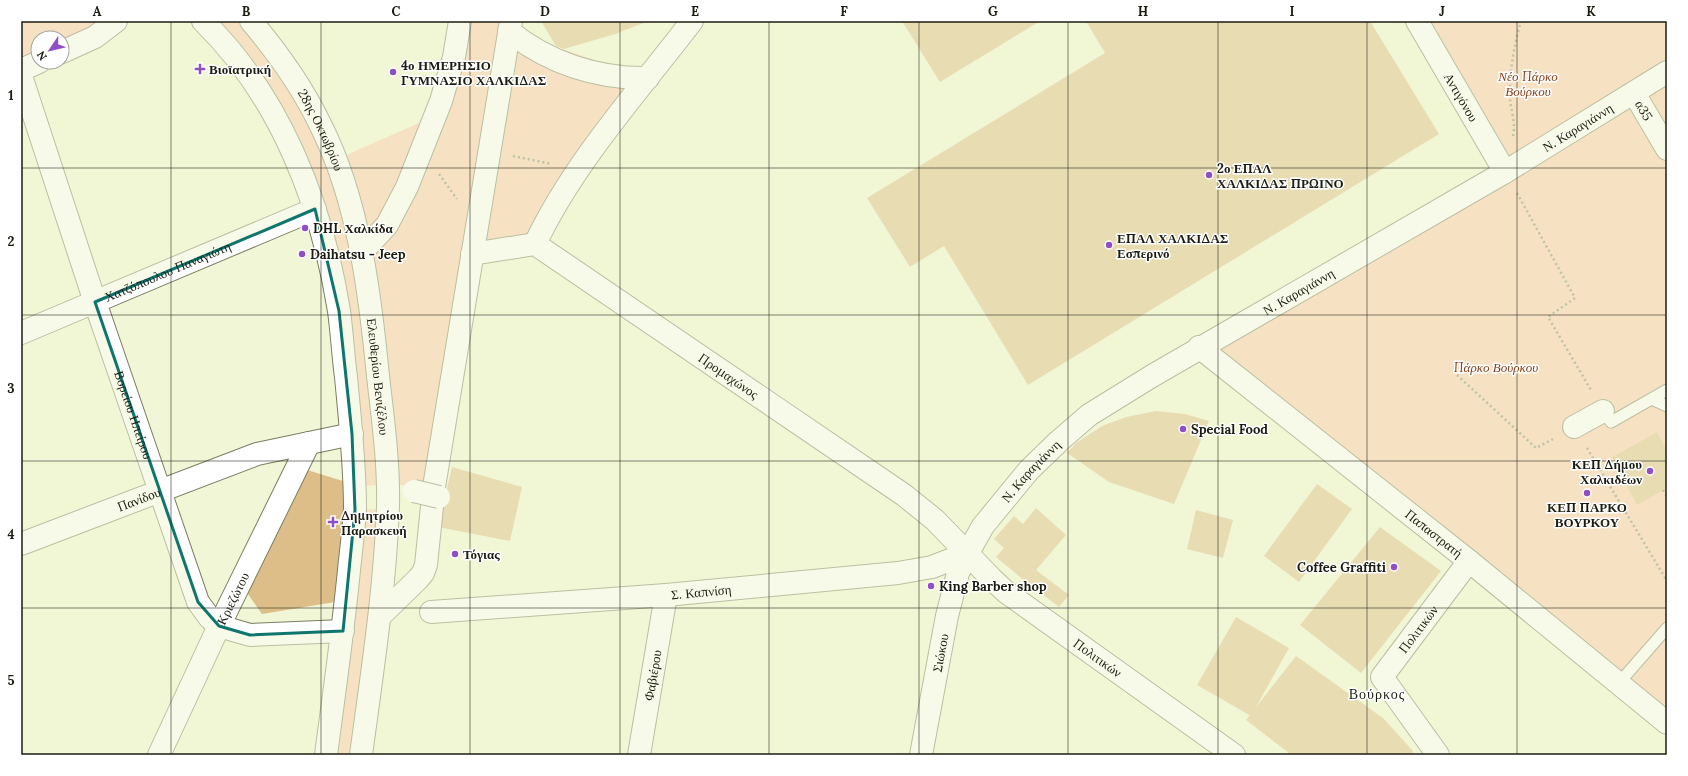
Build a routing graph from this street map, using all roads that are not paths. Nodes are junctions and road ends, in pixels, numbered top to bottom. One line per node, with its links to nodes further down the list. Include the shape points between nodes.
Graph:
1 (116, 21): 8 (street, via 95,37)
2 (202, 21): 15 (street, via 248,73 269,106)
3 (251, 21): 17 (street, 28ης Οκτωβρίου, via 274,50 321,126 346,192)
4 (460, 21): 17 (street, via 454,57 441,101 407,188 387,225)
5 (692, 21): 11 (street)
6 (1417, 21): 14 (street, Αντιγόνου)
7 (510, 26): 11 (street, via 529,46 569,65 604,75); 18 (street)
8 (70, 48)
9 (1667, 72): 12 (street, Ν. Καραγιάννη)
10 (21, 76): 19 (street, Βορείου Ηπείρου)
11 (648, 78): 16 (street, via 562,193)
12 (1634, 93): 13 (street, α35); 14 (street, Ν. Καραγιάννη)
13 (1667, 149)
14 (1506, 172): 21 (street, Ν. Καραγιάννη)
15 (315, 209): 19 (street, Χατζόπουλου Παναγιώτη); 27 (street, via 339,311)
16 (535, 244): 18 (street); 33 (street, Προμαχώνος, via 904,495)
17 (362, 254): 31 (street, Ελευθερίου Βενιζέλου, via 371,305 384,431)
18 (472, 254): 37 (street, via 434,487 426,565 418,579)
19 (95, 302): 20 (street, Χατζόπουλου Παναγιώτη); 29 (street, Βορείου Ηπείρου)
20 (21, 333)
21 (1199, 347): 33 (street, Ν. Καραγιάννη, via 1089,415 1059,440 983,526); 34 (street, Παπαστρατή)
22 (1667, 390): 23 (lane)
23 (1652, 398): 24 (lane); 25 (lane, via 1611,422)
24 (1667, 406)
25 (1603, 411): 26 (street)
26 (1574, 427)
27 (352, 434): 28 (street, Πανίδου); 40 (street, via 355,510)
28 (309, 443): 29 (street, Πανίδου, via 257,454); 38 (street, Κριεζώτου)
29 (160, 492): 32 (street, Πανίδου); 38 (street, Βορείου Ηπείρου, via 198,602)
30 (442, 498): 31 (street, bridge, via 408,490 395,492 395,502)
31 (388, 510): 37 (street, Ελευθερίου Βενιζέλου)
32 (21, 544)
33 (968, 553): 35 (street, Σ. Καπνίση, via 932,567 898,573); 47 (street, Σιώκου, via 953,589); 48 (street, Πολιτικών, via 1012,596)
34 (1469, 562): 41 (street, Παπαστρατή); 49 (street, Πολιτικών, via 1382,677)
35 (666, 595): 36 (street, Σ. Καπνίση); 46 (street, Φαβιέρου)
36 (431, 612)
37 (380, 616): 45 (street, Ελευθερίου Βενιζέλου)
38 (219, 626): 40 (street, Βορείου Ηπείρου, via 250,635); 43 (street, Κριεζώτου)
39 (1667, 628): 41 (lane)
40 (343, 631): 44 (street)
41 (1619, 683): 42 (street, Παπαστρατή)
42 (1667, 723)
43 (159, 755)
44 (326, 755)
45 (361, 755)
46 (639, 755)
47 (921, 755)
48 (1234, 755)
49 (1438, 755)

